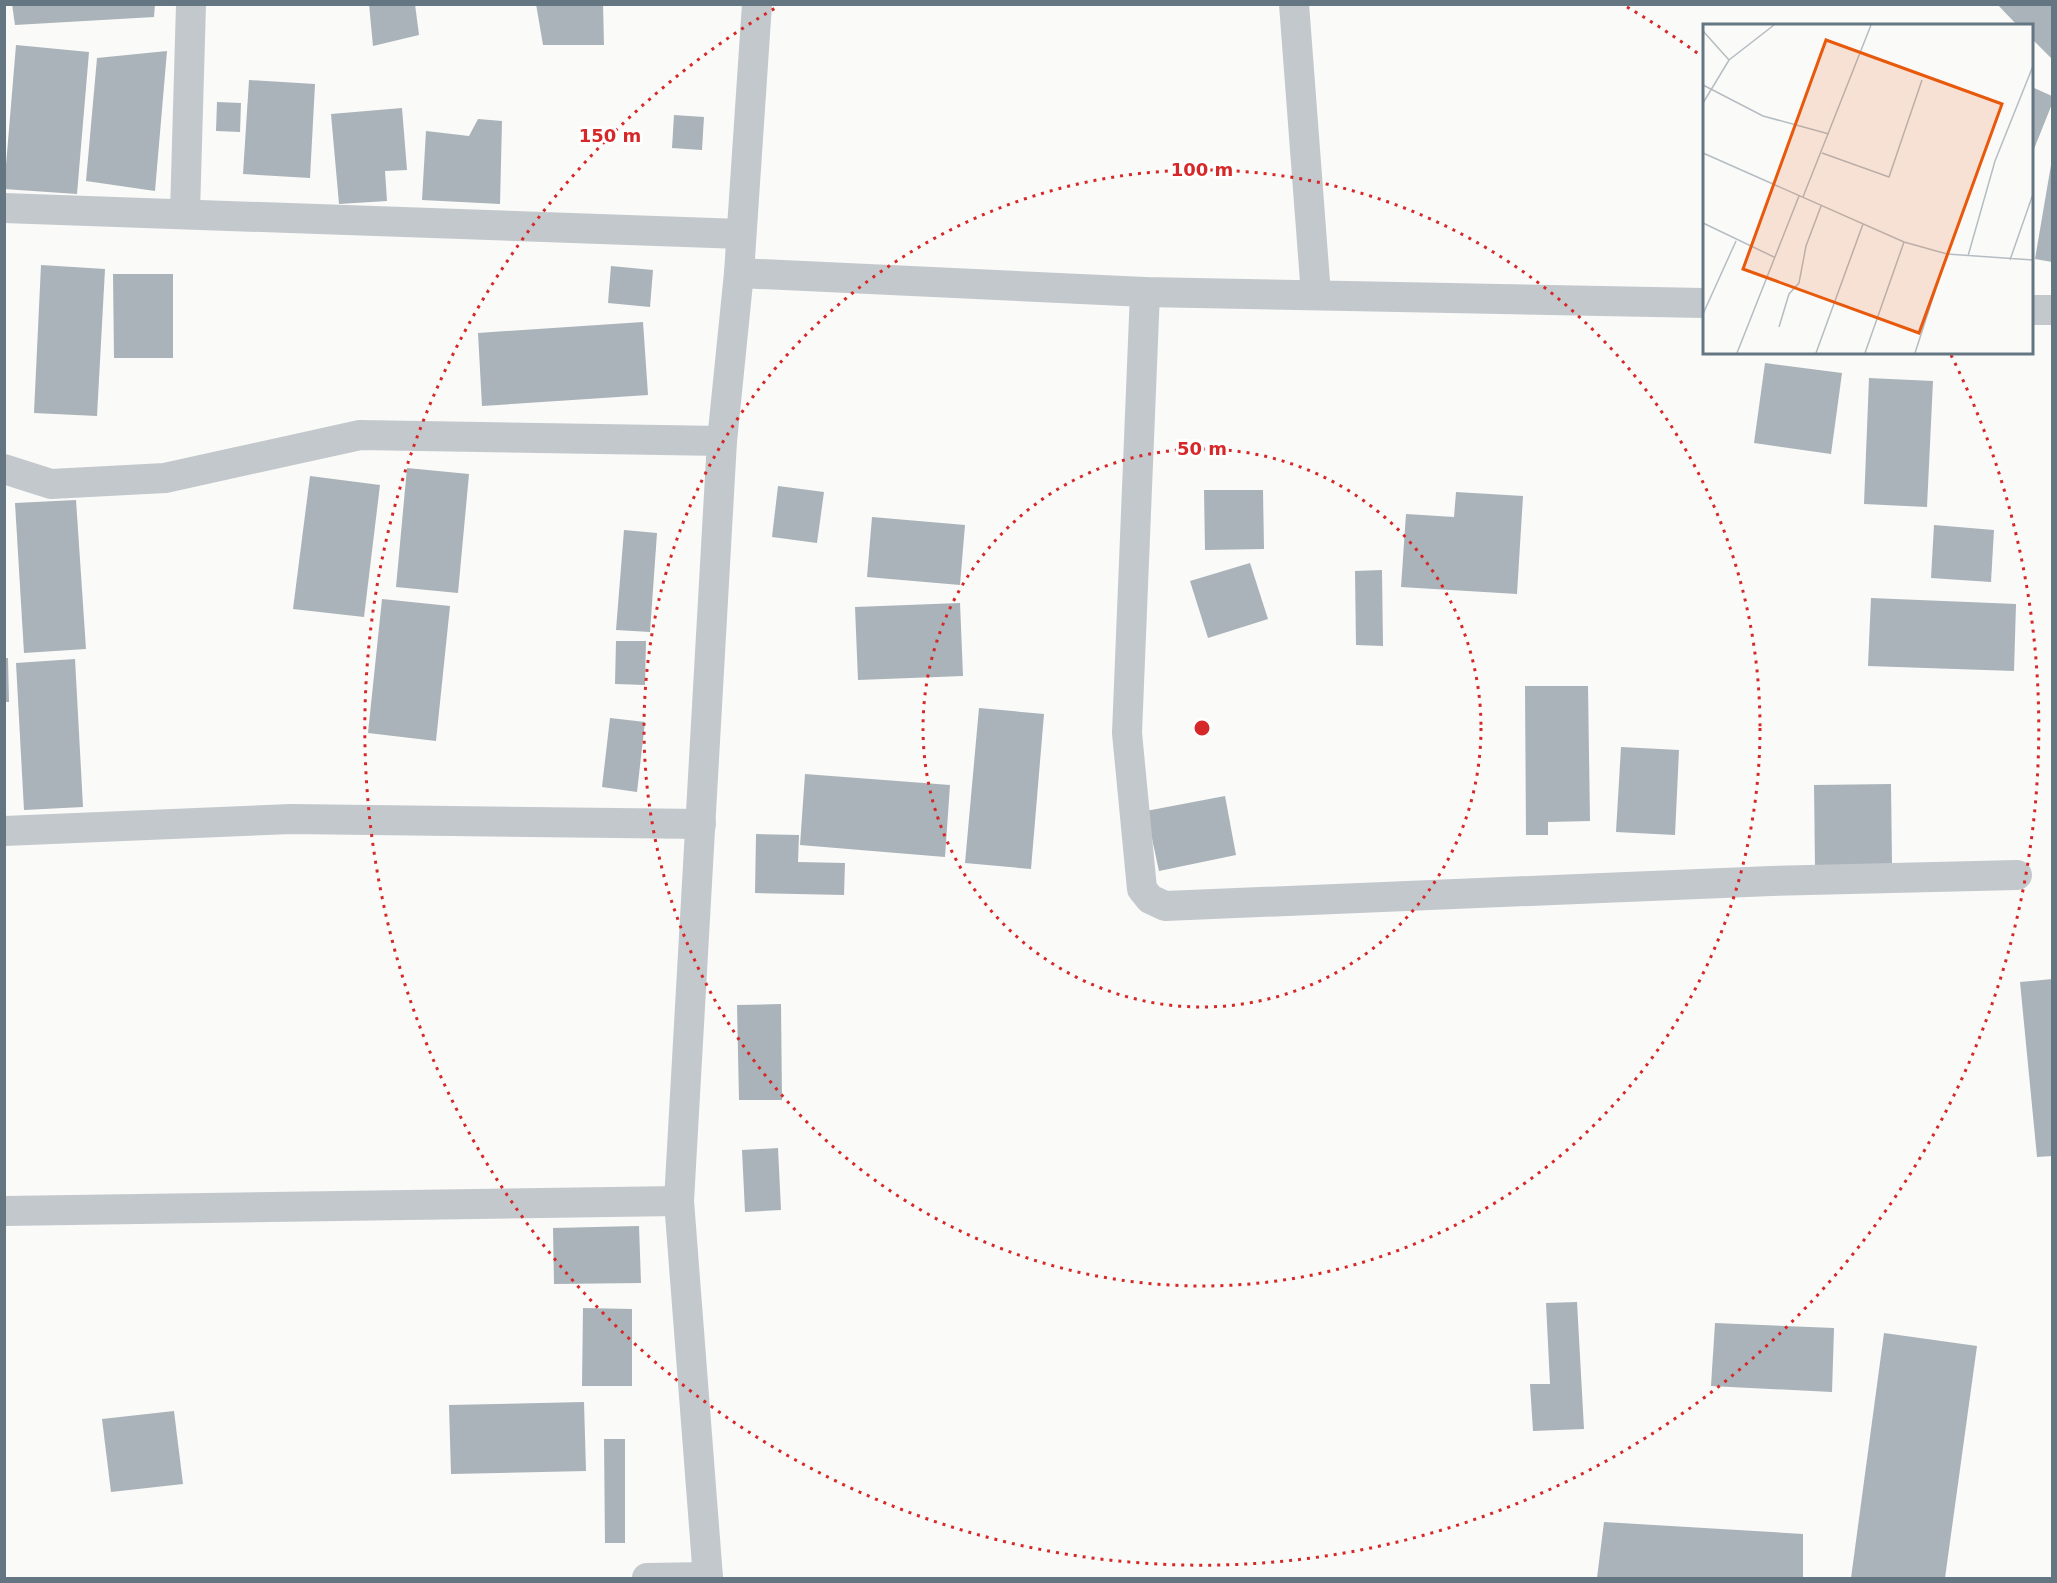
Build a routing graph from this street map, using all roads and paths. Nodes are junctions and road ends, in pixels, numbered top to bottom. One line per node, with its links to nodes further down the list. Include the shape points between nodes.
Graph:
1 (191, 4): 5 (street)
2 (757, 4): 6 (street)
3 (1294, 4): 9 (street)
4 (4, 208): 5 (street)
5 (185, 213): 6 (street)
6 (741, 234): 7 (street)
7 (739, 273): 8 (street); 13 (street)
8 (1145, 292): 9 (street); 17 (street, via 1127,733 1142,889 1150,898 1165,906)
9 (1316, 295): 10 (street)
10 (1703, 303)
11 (2033, 310): 12 (street)
12 (2052, 310)
13 (722, 441): 14 (street, via 360,435 165,478 51,484); 15 (street)
14 (4, 469)
15 (701, 824): 16 (street, via 291,819); 18 (street)
16 (4, 831)
17 (2017, 875)
18 (679, 1201): 19 (street); 21 (street)
19 (4, 1211)
20 (647, 1578): 21 (street)
21 (708, 1578)

